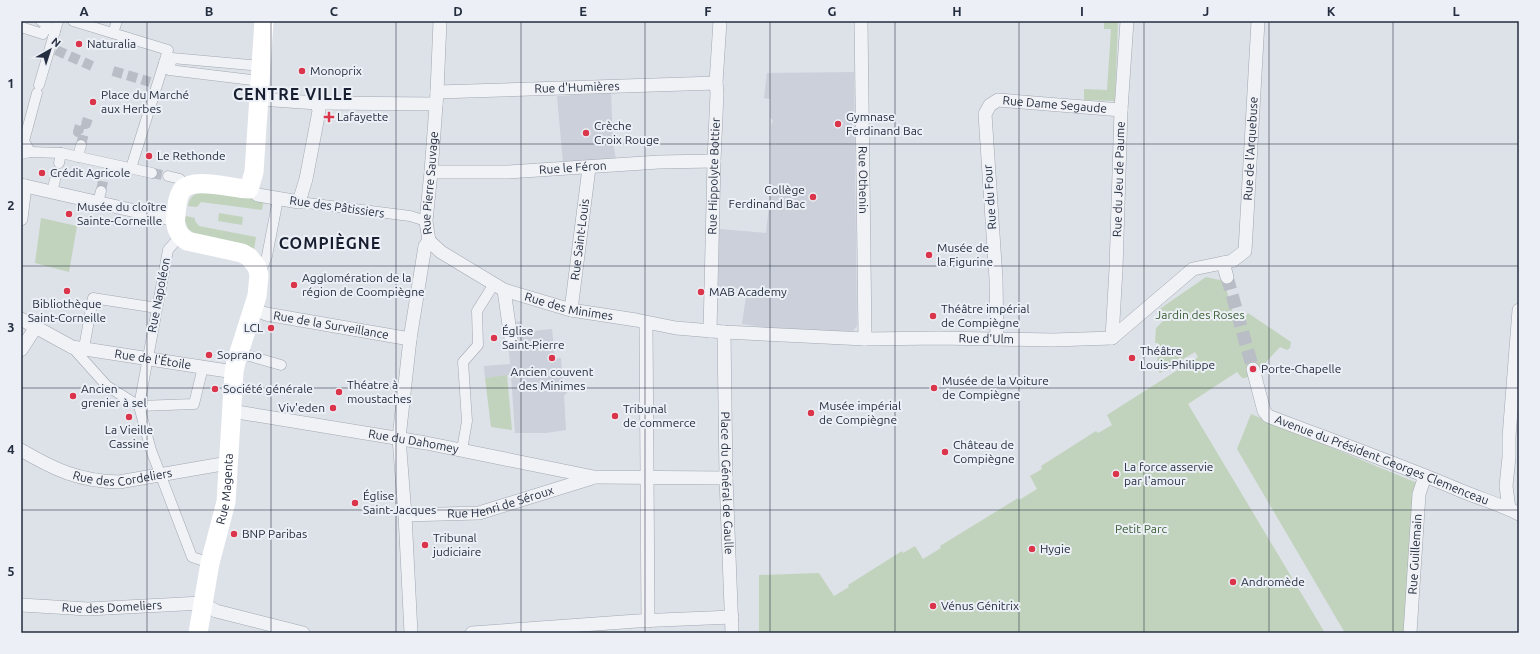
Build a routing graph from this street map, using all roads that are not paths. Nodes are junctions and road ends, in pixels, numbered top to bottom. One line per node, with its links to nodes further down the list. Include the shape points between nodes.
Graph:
1 (58, 21): 11 (street)
2 (73, 21): 12 (street)
3 (117, 21): 12 (street)
4 (264, 21): 16 (main road)
5 (440, 21): 18 (street, Rue Pierre Sauvage)
6 (720, 21): 17 (street, Rue Hippolyte Bottier)
7 (861, 21): 57 (street, Rue Othenin)
8 (1126, 21): 21 (street, Rue du Jeu de Paume)
9 (1258, 21): 41 (street, Rue de l'Arquebuse, via 1245,251 1236,259)
10 (21, 27): 11 (street, via 43,34)
11 (47, 27): 15 (street)
12 (113, 33): 14 (street, via 168,50)
13 (56, 50): 15 (street, via 46,72)
14 (167, 64): 16 (street, via 169,70); 16 (street, via 172,58); 27 (street, via 154,83)
15 (43, 71): 22 (street)
16 (260, 82): 19 (street, Rue d'Humières); 34 (main road, via 254,172)
17 (716, 83): 18 (street, Rue d'Humières); 26 (street, Rue Hippolyte Bottier)
18 (436, 98): 19 (street, Rue d'Humières); 29 (street, Rue Pierre Sauvage)
19 (317, 103): 36 (street, via 319,111)
20 (990, 104): 21 (street, Rue Dame Segaude, via 998,100); 58 (street, Rue du Four, via 985,114 996,279)
21 (1121, 110): 54 (street, Rue du Jeu de Paume)
22 (24, 124): 24 (street)
23 (81, 145): 25 (street)
24 (25, 153): 25 (street, via 60,158)
25 (78, 157): 27 (street, via 106,167)
26 (714, 161): 28 (street, Rue le Féron, via 659,162); 52 (street, Rue Hippolyte Bottier)
27 (131, 168): 30 (street)
28 (589, 168): 29 (street, Rue le Féron); 47 (street, Rue Saint-Louis)
29 (431, 172): 38 (street, Rue Pierre Sauvage)
30 (152, 173)
31 (168, 176): 33 (street, via 180,179)
32 (23, 185): 37 (street); 39 (street, via 53,186 100,197)
33 (186, 187): 34 (main road, via 197,183); 39 (main road, via 179,197)
34 (249, 189): 35 (street, Rue des Pâtissiers, via 258,195)
35 (278, 199): 36 (street, Rue des Pâtissiers); 42 (street, via 269,249)
36 (299, 202): 38 (street, Rue des Pâtissiers, via 410,216)
37 (21, 219)
38 (426, 221): 40 (street, Rue Pierre Sauvage)
39 (178, 228): 42 (main road, via 187,241 242,253 253,261); 45 (street, Rue Napoléon, via 168,250)
40 (429, 241): 44 (street, Rue des Minimes, via 441,252); 55 (street, Rue Pierre Sauvage, via 425,246)
41 (1223, 263): 43 (street); 54 (street, via 1193,269)
42 (260, 275): 46 (main road, Rue Magenta)
43 (1227, 277)
44 (499, 287): 47 (street, Rue des Minimes); 56 (street); 71 (street, via 477,311 478,345 463,362 467,421)
45 (156, 308): 59 (street, via 93,298); 62 (street, Rue Napoléon)
46 (253, 310): 55 (street, Rue de la Surveillance); 61 (main road, Rue Magenta)
47 (571, 310): 50 (street, Rue des Minimes)
48 (1519, 310): 72 (street, via 1509,437)
49 (21, 319): 51 (street)
50 (646, 323): 52 (street, Rue des Minimes); 77 (street)
51 (36, 327): 59 (street); 60 (street)
52 (710, 331): 53 (street, Rue des Minimes)
53 (724, 332): 57 (street, Rue d'Ulm); 78 (street, Place du Général de Gaulle)
54 (1112, 338): 58 (street, Rue d'Ulm)
55 (410, 339): 69 (street, Rue Pierre Sauvage)
56 (511, 339)
57 (865, 339): 58 (street, Rue d'Ulm)
58 (997, 339)
59 (78, 348): 62 (street, Rue de l'Étoile); 67 (street, via 107,386)
60 (21, 350)
61 (239, 353): 63 (street); 66 (main road, Rue Magenta)
62 (148, 358): 64 (street, Rue de l'Étoile); 67 (street, Rue Napoléon)
63 (281, 365)
64 (203, 367): 66 (street, Rue de l'Étoile); 67 (street, via 194,404)
65 (1253, 369): 75 (street, Avenue du Président Georges Clemenceau, via 1264,411 1268,416)
66 (234, 372): 68 (main road, Rue Magenta)
67 (139, 406): 74 (street)
68 (231, 411): 69 (street, Rue du Dahomey); 73 (main road, Rue Magenta)
69 (399, 438): 71 (street, Rue du Dahomey); 80 (street, Rue Pierre Sauvage)
70 (21, 450): 74 (street, Rue des Cordeliers, via 67,474 100,481 119,482)
71 (462, 450): 76 (street, Rue du Dahomey)
72 (1514, 452): 79 (street, via 1506,486)
73 (228, 463): 74 (street, Rue des Cordeliers); 81 (main road, Rue Magenta, via 226,502)
74 (160, 474): 81 (street, via 192,557)
75 (1425, 476): 79 (street, Avenue du Président Georges Clemenceau); 91 (street, Rue Guillemain, via 1419,494)
76 (594, 477): 77 (street); 80 (street, Rue Henri de Séroux, via 480,513)
77 (646, 478): 78 (street); 85 (street)
78 (726, 478): 84 (street, Place du Général de Gaulle)
79 (1514, 512)
80 (405, 515): 88 (street, Rue Pierre Sauvage)
81 (210, 563): 82 (main road, Rue Magenta)
82 (202, 602): 83 (street, Rue des Domeliers, via 88,609); 86 (main road, Rue Magenta); 87 (street, via 216,611)
83 (21, 605)
84 (732, 617): 85 (street); 90 (street, Place du Général de Gaulle)
85 (648, 620): 89 (street)
86 (198, 633)
87 (303, 633)
88 (411, 633)
89 (472, 633)
90 (732, 633)
91 (1410, 633)

